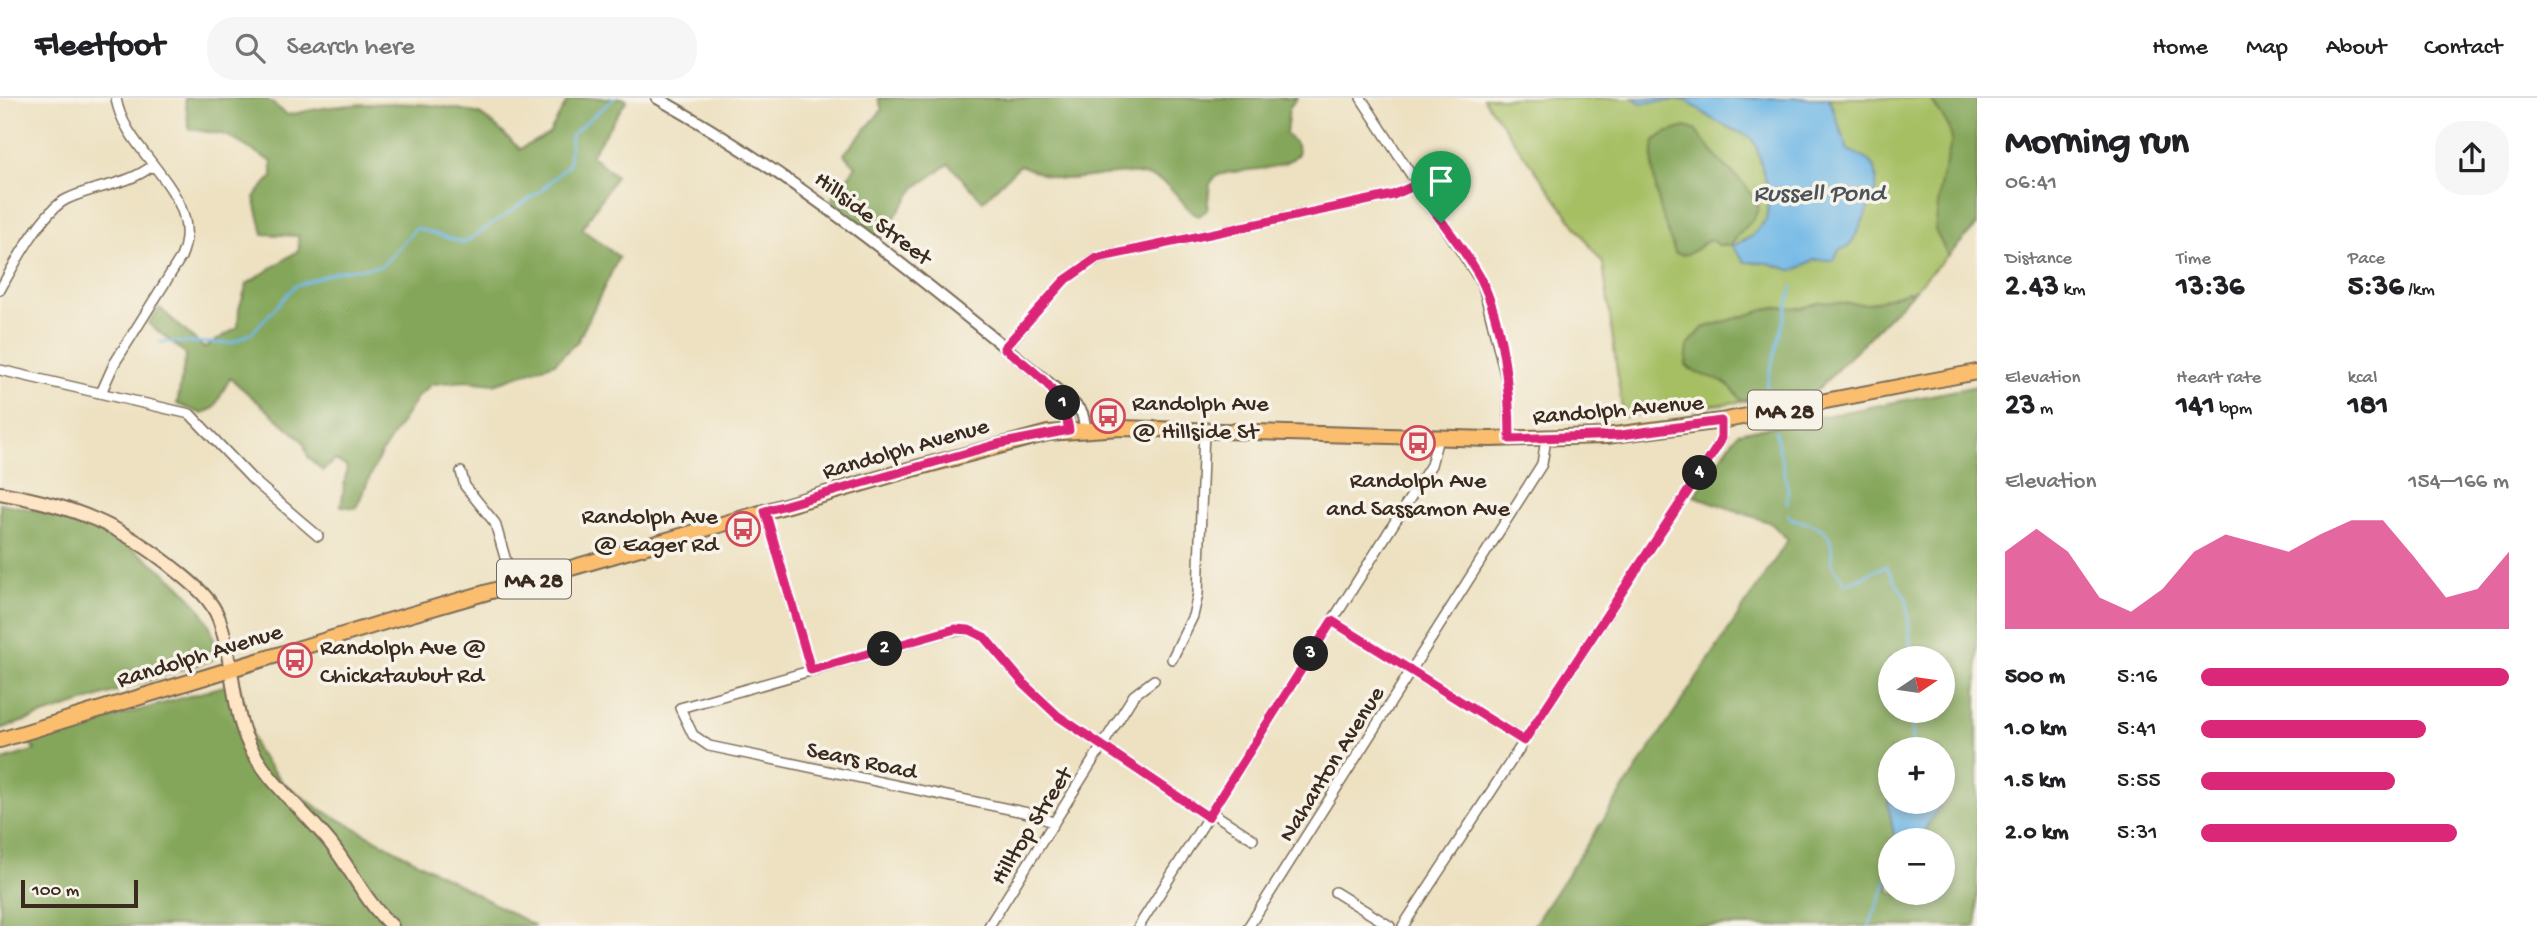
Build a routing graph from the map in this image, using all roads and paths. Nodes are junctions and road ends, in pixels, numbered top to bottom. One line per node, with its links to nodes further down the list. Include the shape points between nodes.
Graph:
1 (116, 98): 4 (street, via 123,123)
2 (657, 98): 7 (street, Hillside Street, via 818,199)
3 (1361, 98): 5 (street)
4 (152, 166): 6 (street, via 131,180 61,202); 11 (street, via 180,205 185,244)
5 (1416, 185): 7 (street, via 1393,195 1097,258 1064,281); 17 (street, via 1476,271 1486,293 1507,382)
6 (0, 290)
7 (1004, 348): 10 (street, Hillside Street)
8 (0, 370): 11 (street)
9 (1977, 372): 12 (main road, Randolph Avenue / MA 28)
10 (1052, 386): 13 (street, Hillside Street, via 1080,411); 14 (street, Hillside Street, via 1064,405)
11 (101, 393): 22 (street, via 190,414 248,475)
12 (1721, 421): 18 (main road, Randolph Avenue / MA 28, via 1621,435); 31 (street, via 1717,447)
13 (1086, 429): 14 (main road, Randolph Avenue / MA 28); 15 (main road, Randolph Avenue / MA 28)
14 (1069, 430): 21 (main road, Randolph Avenue / MA 28, via 998,444)
15 (1203, 430): 16 (main road, Randolph Avenue / MA 28); 25 (street, via 1198,594)
16 (1438, 438): 17 (main road, Randolph Avenue / MA 28); 24 (street, via 1434,460)
17 (1510, 439): 18 (main road, Randolph Avenue / MA 28)
18 (1546, 439): 27 (street, Nahanton Avenue, via 1542,464)
19 (461, 472): 23 (street, via 465,486 495,523)
20 (0, 493): 26 (main road, via 77,510 114,526 154,552 212,604)
21 (765, 511): 23 (main road, Randolph Avenue / MA 28); 28 (street)
22 (318, 536)
23 (513, 585): 26 (main road, Randolph Avenue / MA 28)
24 (1332, 621): 27 (street); 33 (street)
25 (1172, 659)
26 (231, 668): 30 (main road, Randolph Avenue / MA 28); 37 (main road, via 240,721 261,765 329,842 370,903)
27 (1412, 669): 31 (street); 40 (street, Nahanton Avenue)
28 (811, 670): 32 (street, via 955,629 969,630 987,640 1052,711); 34 (street, Sears Road, via 680,709 693,735 709,746 1033,814)
29 (1154, 680): 32 (street, Hilltop Street, via 1137,692)
30 (0, 740)
31 (1524, 741): 42 (street)
32 (1102, 747): 33 (street); 34 (street, Hilltop Street)
33 (1210, 815): 35 (street); 39 (street)
34 (1054, 823): 38 (street, Hilltop Street)
35 (1253, 839)
36 (1335, 892): 41 (street)
37 (392, 926)
38 (989, 926)
39 (1139, 926)
40 (1249, 926)
41 (1390, 926)
42 (1403, 926)

